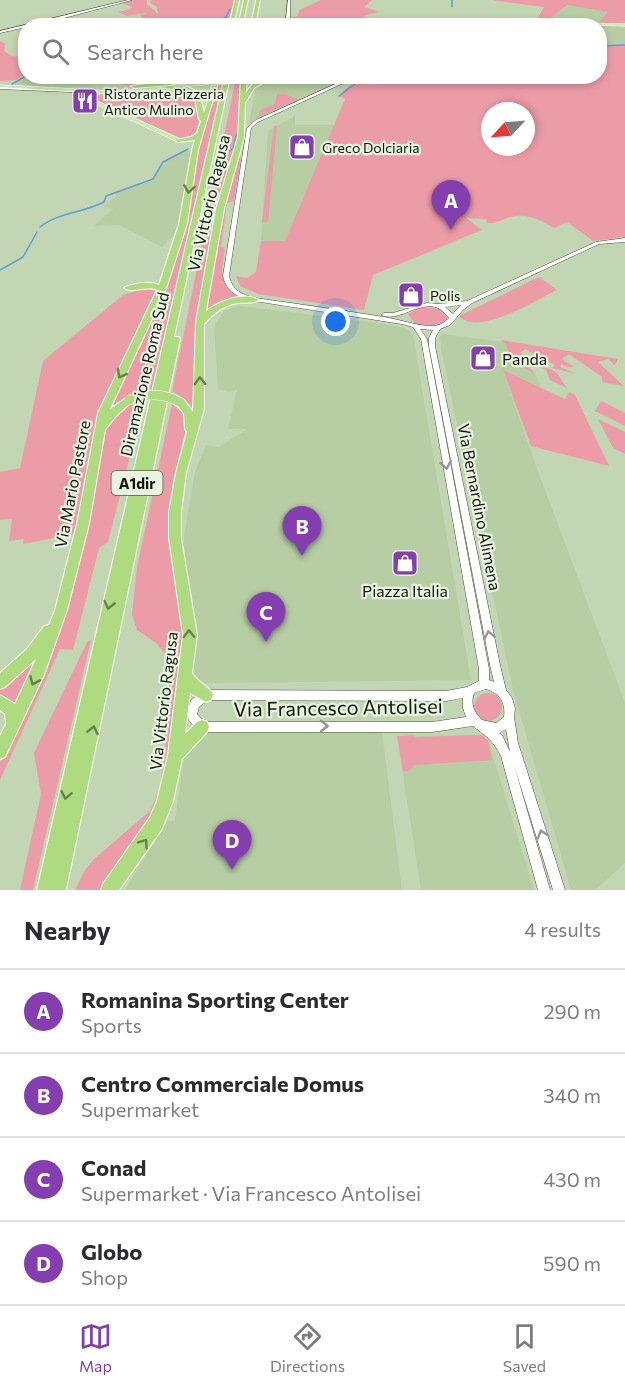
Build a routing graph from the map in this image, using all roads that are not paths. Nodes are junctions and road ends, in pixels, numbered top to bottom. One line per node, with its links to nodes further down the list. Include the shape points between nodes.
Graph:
1 (131, 0): 6 (street)
2 (237, 0): 7 (highway)
3 (248, 0): 8 (highway)
4 (258, 0): 9 (highway)
5 (289, 0): 10 (street)
6 (59, 18)
7 (233, 18)
8 (244, 18)
9 (255, 18)
10 (288, 18)
11 (607, 25): 12 (main road)
12 (625, 25)
13 (18, 28): 14 (street)
14 (0, 32)
15 (162, 84): 26 (highway)
16 (184, 84): 26 (main road)
17 (197, 84): 27 (main road)
18 (216, 84): 32 (highway, Via Mario Pastore)
19 (228, 84): 65 (highway, Diramazione Roma Sud / A1dir, one-way to 65)
20 (228, 84): 66 (highway, Diramazione Roma Sud / A1dir, one-way to 20)
21 (247, 84): 31 (highway, Via Vittorio Ragusa)
22 (258, 84): 31 (highway)
23 (341, 84): 40 (street, via 256,121 249,130 226,279 236,293)
24 (342, 84): 43 (street, via 261,122 252,130 230,278 237,288 251,296 386,316)
25 (0, 86): 26 (main road); 28 (street); 29 (main road)
26 (131, 88): 27 (main road); 29 (main road)
27 (168, 88): 32 (highway, via 198,94)
28 (70, 92): 29 (street); 30 (street)
29 (101, 92): 30 (main road, via 92,96)
30 (93, 101): 33 (main road)
31 (243, 105): 45 (highway, Via Vittorio Ragusa, via 241,137 220,209)
32 (201, 132): 33 (highway, via 192,139); 34 (highway, Via Mario Pastore)
33 (178, 140): 34 (highway, via 192,147)
34 (194, 155): 36 (highway, Via Mario Pastore, one-way to 36, via 183,224)
35 (625, 240): 41 (street, via 600,243)
36 (169, 270): 37 (highway); 39 (highway, Via Mario Pastore)
37 (146, 285): 38 (highway); 39 (highway)
38 (128, 288)
39 (162, 289): 48 (highway, Via Mario Pastore, one-way to 48, via 106,402)
40 (255, 300): 45 (highway, via 223,303); 46 (street)
41 (470, 302): 42 (street); 44 (street)
42 (437, 306): 43 (street, via 417,305); 44 (street)
43 (406, 311): 46 (street, Via Bernardino Alimena, via 405,318)
44 (452, 316): 47 (street, via 449,323)
45 (200, 322): 49 (highway, Via Vittorio Ragusa, one-way to 45, via 200,404)
46 (414, 326): 47 (street); 53 (street, Via Bernardino Alimena, one-way to 53, via 424,339)
47 (437, 328): 55 (street, Via Bernardino Alimena, one-way to 47, via 432,346)
48 (97, 443): 49 (highway, bridge, via 110,415 129,400 155,394 182,403 190,417); 50 (highway, Via Mario Pastore, via 81,535)
49 (189, 447): 51 (highway, Via Vittorio Ragusa, one-way to 49, via 189,628 174,528 179,483)
50 (61, 610): 52 (highway, via 36,650); 62 (highway, Via Mario Pastore, one-way to 62, via 39,670)
51 (185, 675): 56 (highway, via 193,687); 64 (highway, Via Vittorio Ragusa)
52 (0, 682)
53 (484, 684): 54 (street); 55 (street)
54 (470, 691): 56 (street, Via Francesco Antolisei, via 446,696); 59 (street, via 467,705)
55 (502, 692): 58 (street, via 510,707)
56 (206, 695): 60 (street, via 191,711 192,718)
57 (0, 702): 62 (highway, via 13,714 14,723)
58 (509, 718): 61 (street, via 500,728); 69 (street, one-way to 58, via 513,743)
59 (474, 721): 60 (street, Via Francesco Antolisei, one-way to 59, via 432,727); 61 (street)
60 (202, 727): 64 (highway)
61 (485, 728): 68 (street, via 498,739 506,754)
62 (7, 737): 63 (highway, Via Mario Pastore)
63 (0, 752)
64 (175, 755): 67 (highway, Via Vittorio Ragusa, one-way to 64, via 156,824)
65 (45, 890)
66 (58, 890)
67 (109, 890)
68 (544, 890)
69 (559, 890)

